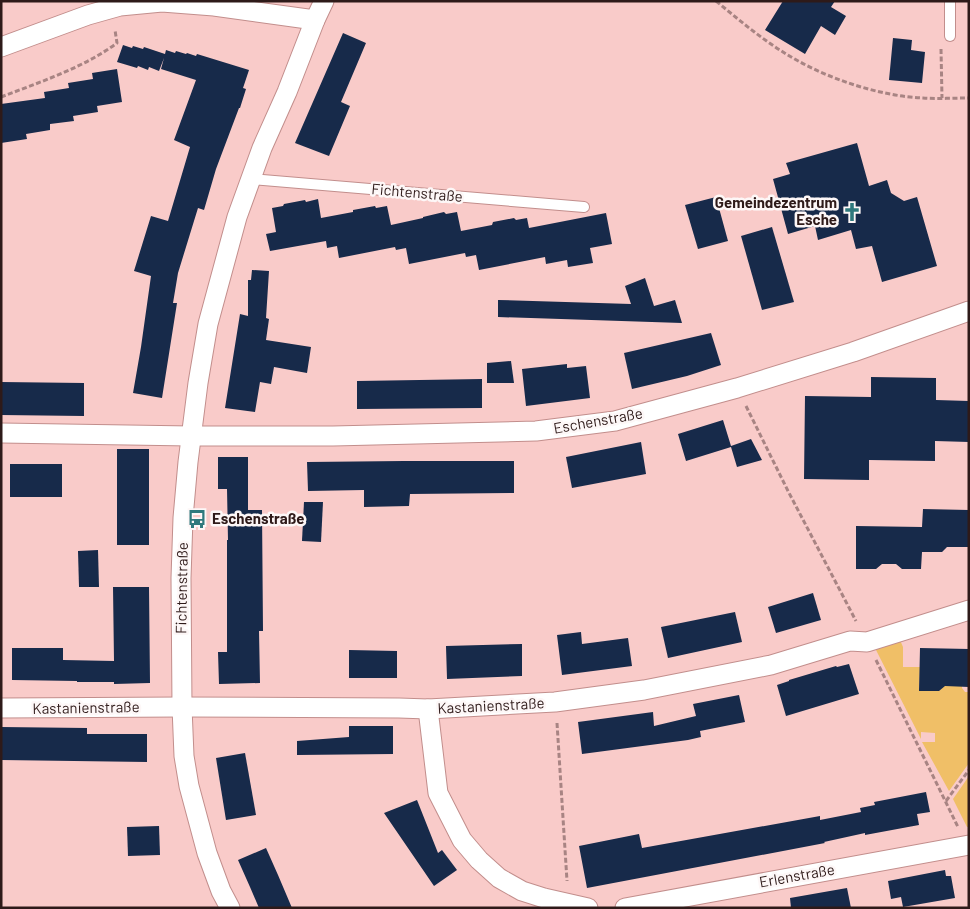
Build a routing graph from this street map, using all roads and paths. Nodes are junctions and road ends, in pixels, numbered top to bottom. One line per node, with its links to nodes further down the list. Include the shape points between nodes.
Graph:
1 (324, 1): 5 (street, Fichtenstraße)
2 (716, 1): 9 (path, via 784,53 839,80 895,94)
3 (950, 1): 6 (lane)
4 (113, 8): 5 (street, via 162,2); 7 (street); 8 (path, via 117,43 106,52)
5 (315, 20): 11 (street, Fichtenstraße)
6 (950, 36): 9 (path, via 940,49)
7 (1, 47)
8 (1, 97)
9 (942, 98): 10 (path)
10 (969, 98)
11 (250, 179): 12 (lane, Fichtenstraße); 15 (street, Fichtenstraße, via 208,324)
12 (584, 207)
13 (969, 311): 15 (street, Eschenstraße, via 772,377 615,421 536,432)
14 (1, 433): 15 (street, Eschenstraße)
15 (191, 436): 18 (street, Fichtenstraße, via 182,528)
16 (969, 610): 17 (street, Kastanienstraße, via 867,642 850,641 771,665 644,690)
17 (555, 702): 20 (street, Kastanienstraße); 24 (path)
18 (182, 707): 19 (street, Kastanienstraße); 20 (street, Kastanienstraße); 25 (street, Fichtenstraße, via 189,786 206,853)
19 (1, 708)
20 (428, 709): 24 (street, via 438,793 462,840 499,878 522,891)
21 (969, 770): 22 (path)
22 (946, 801)
23 (969, 845): 27 (street, Erlenstraße)
24 (568, 904): 26 (street)
25 (230, 908)
26 (588, 908)
27 (625, 908)

